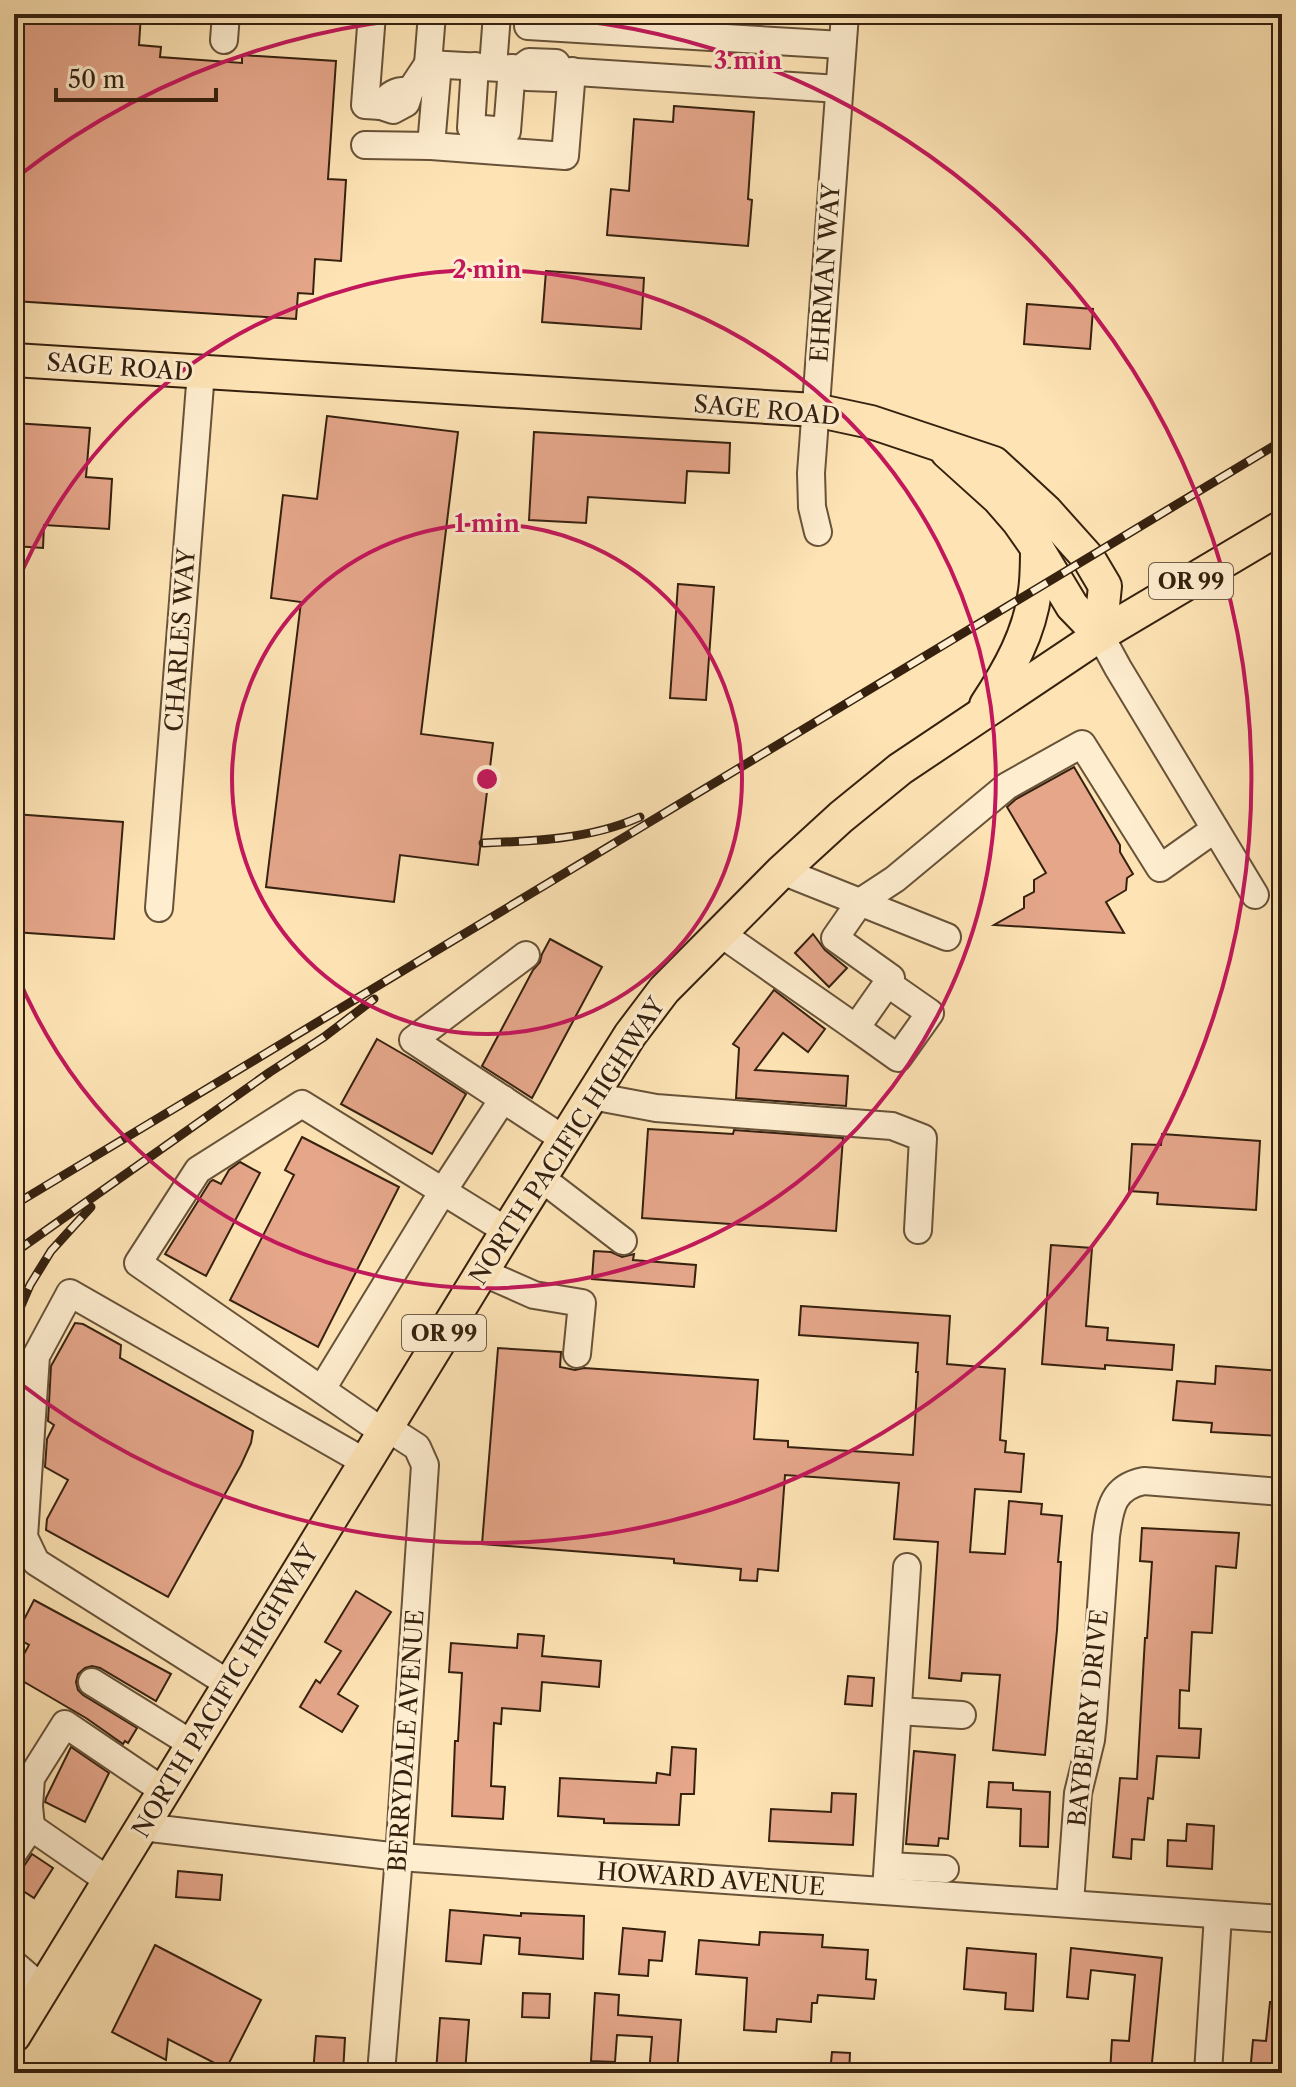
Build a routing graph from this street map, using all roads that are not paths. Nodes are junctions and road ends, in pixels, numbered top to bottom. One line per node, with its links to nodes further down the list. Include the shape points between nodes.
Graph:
1 (226, 14): 7 (street)
2 (372, 14): 9 (street, via 365,105 381,106 398,90 410,91)
3 (432, 14): 9 (street)
4 (497, 14): 10 (street)
5 (528, 14): 8 (street, via 528,26)
6 (845, 14): 8 (street, EHRMAN WAY)
7 (224, 40)
8 (842, 45): 12 (street, EHRMAN WAY)
9 (433, 64): 10 (street); 14 (street)
10 (500, 67): 11 (street, via 556,63)
11 (567, 71): 12 (street); 14 (street, via 565,156)
12 (839, 89): 17 (street, EHRMAN WAY)
13 (365, 145): 14 (street)
14 (431, 146)
15 (14, 360): 16 (main road, SAGE ROAD)
16 (201, 372): 17 (main road, SAGE ROAD); 28 (street, CHARLES WAY)
17 (815, 410): 18 (main road, SAGE ROAD); 20 (street, EHRMAN WAY, via 811,473)
18 (940, 446): 21 (main road, via 998,498); 22 (main road, SAGE ROAD, via 994,463 1089,559 1105,586)
19 (1282, 527): 22 (main road, NORTH PACIFIC HIGHWAY / OR 99)
20 (818, 532)
21 (1037, 548): 22 (main road, via 1072,606); 23 (main road, via 1030,620 1008,671)
22 (1100, 635): 23 (main road, NORTH PACIFIC HIGHWAY / OR 99); 24 (street)
23 (977, 718): 25 (main road, NORTH PACIFIC HIGHWAY / OR 99, via 900,769)
24 (1215, 829): 26 (street); 27 (street, via 1160,868 1082,744 1007,786)
25 (782, 871): 27 (street); 29 (main road, NORTH PACIFIC HIGHWAY / OR 99)
26 (1255, 895)
27 (860, 902): 30 (street); 32 (street, via 835,938 891,978)
28 (159, 908)
29 (720, 933): 33 (street); 34 (main road, NORTH PACIFIC HIGHWAY / OR 99, via 664,990)
30 (947, 937)
31 (526, 955): 35 (street, via 413,1040)
32 (887, 983): 33 (street); 33 (street, via 930,1013 898,1058)
33 (856, 1028)
34 (592, 1096): 36 (main road, NORTH PACIFIC HIGHWAY / OR 99); 39 (street, via 656,1108 892,1126 923,1138)
35 (503, 1099): 36 (street); 38 (street)
36 (565, 1140): 37 (main road, NORTH PACIFIC HIGHWAY / OR 99)
37 (541, 1178): 40 (main road, NORTH PACIFIC HIGHWAY / OR 99); 41 (street)
38 (443, 1191): 40 (street); 44 (street); 44 (street, BERRYDALE AVENUE, via 302,1104 198,1170 138,1263)
39 (918, 1230)
40 (507, 1231): 42 (main road, NORTH PACIFIC HIGHWAY / OR 99)
41 (623, 1241)
42 (482, 1272): 43 (street, via 534,1295 582,1303); 45 (main road, NORTH PACIFIC HIGHWAY / OR 99)
43 (577, 1354)
44 (322, 1389): 45 (street, BERRYDALE AVENUE)
45 (384, 1430): 46 (main road, NORTH PACIFIC HIGHWAY / OR 99); 58 (street, BERRYDALE AVENUE, via 417,1447 425,1465)
46 (365, 1462): 50 (main road, NORTH PACIFIC HIGHWAY / OR 99); 50 (street, via 70,1293 36,1356 24,1537 36,1562)
47 (1282, 1492): 62 (street, BAYBERRY DRIVE, via 1144,1481 1123,1488 1113,1504)
48 (907, 1567): 51 (street)
49 (92, 1682): 53 (street)
50 (229, 1684): 53 (main road, NORTH PACIFIC HIGHWAY / OR 99)
51 (898, 1711): 52 (street); 60 (street)
52 (962, 1715)
53 (192, 1744): 54 (main road, NORTH PACIFIC HIGHWAY / OR 99)
54 (164, 1791): 55 (street, via 65,1724 31,1778); 56 (main road, NORTH PACIFIC HIGHWAY / OR 99)
55 (31, 1827): 57 (street); 61 (street)
56 (142, 1827): 58 (street, HOWARD AVENUE); 61 (main road, NORTH PACIFIC HIGHWAY / OR 99)
57 (14, 1852)
58 (399, 1857): 60 (street, HOWARD AVENUE); 68 (street, BERRYDALE AVENUE)
59 (945, 1869): 60 (street)
60 (887, 1878): 62 (street, HOWARD AVENUE)
61 (109, 1881): 66 (main road, NORTH PACIFIC HIGHWAY / OR 99)
62 (1070, 1903): 63 (street, HOWARD AVENUE)
63 (1218, 1915): 64 (street, HOWARD AVENUE); 69 (street)
64 (1282, 1919)
65 (14, 1964): 66 (street)
66 (43, 1989): 67 (main road, NORTH PACIFIC HIGHWAY / OR 99)
67 (14, 2036)
68 (381, 2073)
69 (1208, 2073)

